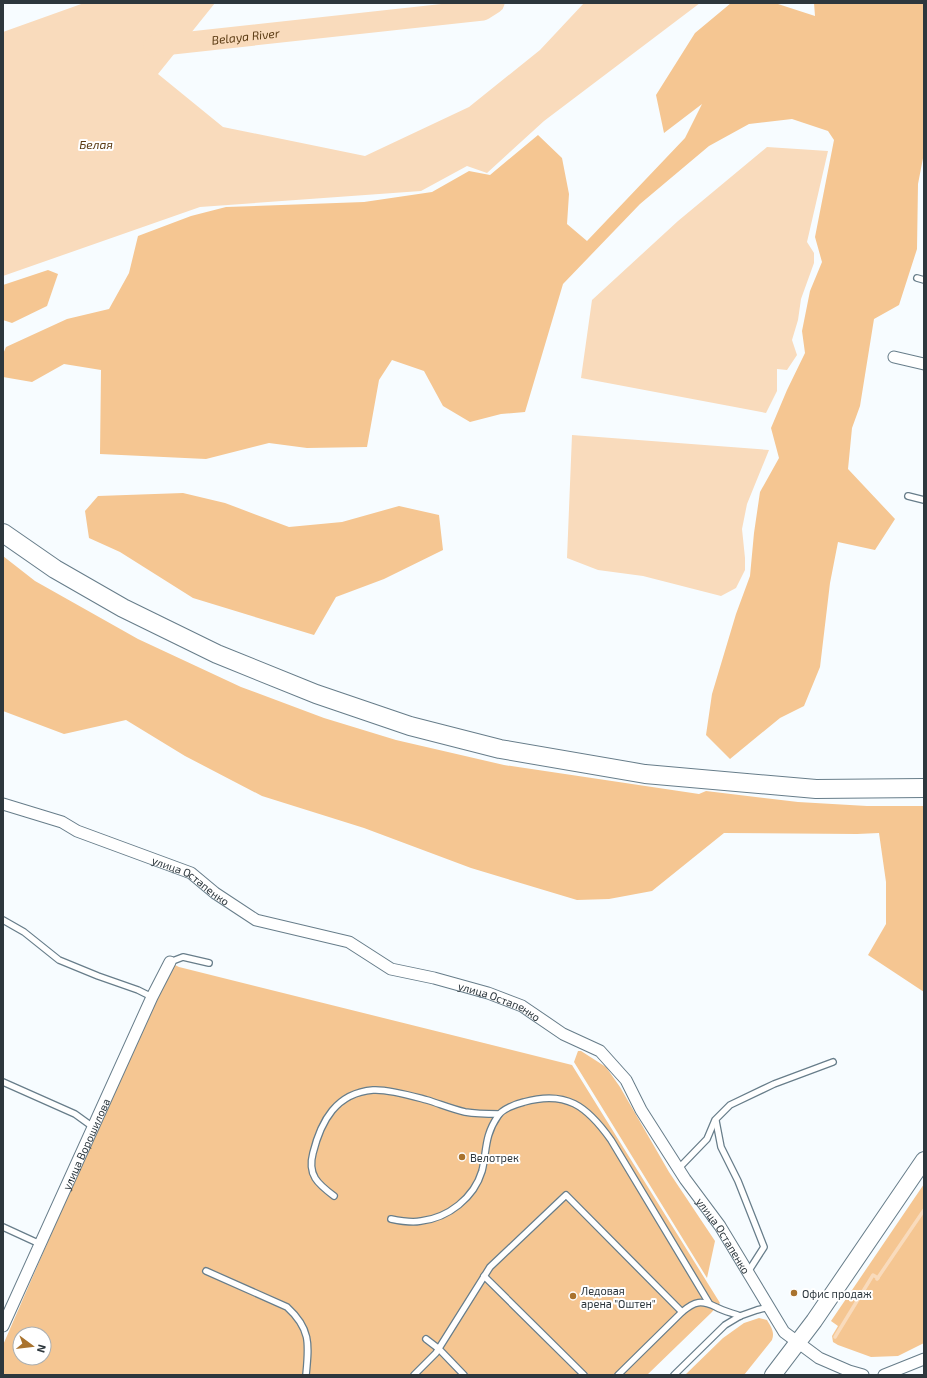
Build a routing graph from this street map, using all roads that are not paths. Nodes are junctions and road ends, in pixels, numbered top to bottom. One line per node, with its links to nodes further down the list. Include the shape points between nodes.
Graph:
1 (917, 278): 2 (lane)
2 (924, 280)
3 (894, 357): 4 (street)
4 (924, 364)
5 (908, 496): 6 (lane)
6 (924, 500)
7 (3, 533): 10 (main road, via 55,569 123,608 217,654 316,694 410,726 500,749 645,774)
8 (924, 780): 10 (main road, via 892,780)
9 (924, 788): 10 (main road)
10 (816, 789): 11 (main road, via 889,799)
11 (924, 799)
12 (3, 804): 23 (street, улица Остапенко, via 62,822 77,831 191,873 215,893 256,920 349,942 391,969 488,993 522,1006 563,1034 600,1051 626,1080 641,1110)
13 (3, 920): 16 (lane, via 24,932 60,960)
14 (170, 962): 15 (lane, via 183,957); 16 (street, улица Ворошилова)
15 (209, 963)
16 (152, 997): 21 (street, улица Ворошилова)
17 (833, 1062): 20 (lane, via 774,1084 730,1105)
18 (3, 1082): 21 (lane, via 75,1114)
19 (499, 1114): 24 (lane, via 464,1112 388,1091 373,1090 349,1097 338,1103 320,1128 311,1159 311,1171 316,1180); 25 (lane, via 488,1136 482,1172 464,1200 450,1211 432,1219 412,1222); 31 (lane, via 517,1104 551,1098 567,1100 590,1115 611,1140)
20 (716, 1120): 23 (lane, via 707,1139); 29 (lane, via 721,1147 738,1181 764,1247)
21 (93, 1127): 27 (street, улица Ворошилова)
22 (924, 1160): 37 (main road)
23 (679, 1168): 29 (street, улица Остапенко, via 720,1226)
24 (334, 1196)
25 (391, 1219)
26 (3, 1227): 27 (lane)
27 (40, 1244): 35 (street, улица Ворошилова)
28 (206, 1271): 41 (lane, via 287,1307 295,1314 306,1333)
29 (748, 1272): 32 (street, улица Остапенко)
30 (484, 1276): 33 (lane, via 491,1266 566,1195); 38 (lane); 44 (lane)
31 (709, 1303): 33 (lane, via 699,1302); 34 (lane)
32 (771, 1309): 34 (lane, via 765,1308); 37 (street, улица Остапенко, via 784,1332)
33 (682, 1312): 45 (lane)
34 (740, 1316): 46 (lane, via 725,1325)
35 (3, 1326)
36 (426, 1339): 38 (lane)
37 (798, 1342): 40 (street, улица Остапенко, via 819,1358); 47 (main road)
38 (439, 1349): 42 (lane); 43 (lane)
39 (924, 1359): 49 (street)
40 (847, 1373): 48 (street, улица Остапенко)
41 (306, 1375)
42 (414, 1375)
43 (464, 1375)
44 (584, 1375)
45 (618, 1375)
46 (674, 1375)
47 (773, 1375)
48 (863, 1375)
49 (884, 1375)

